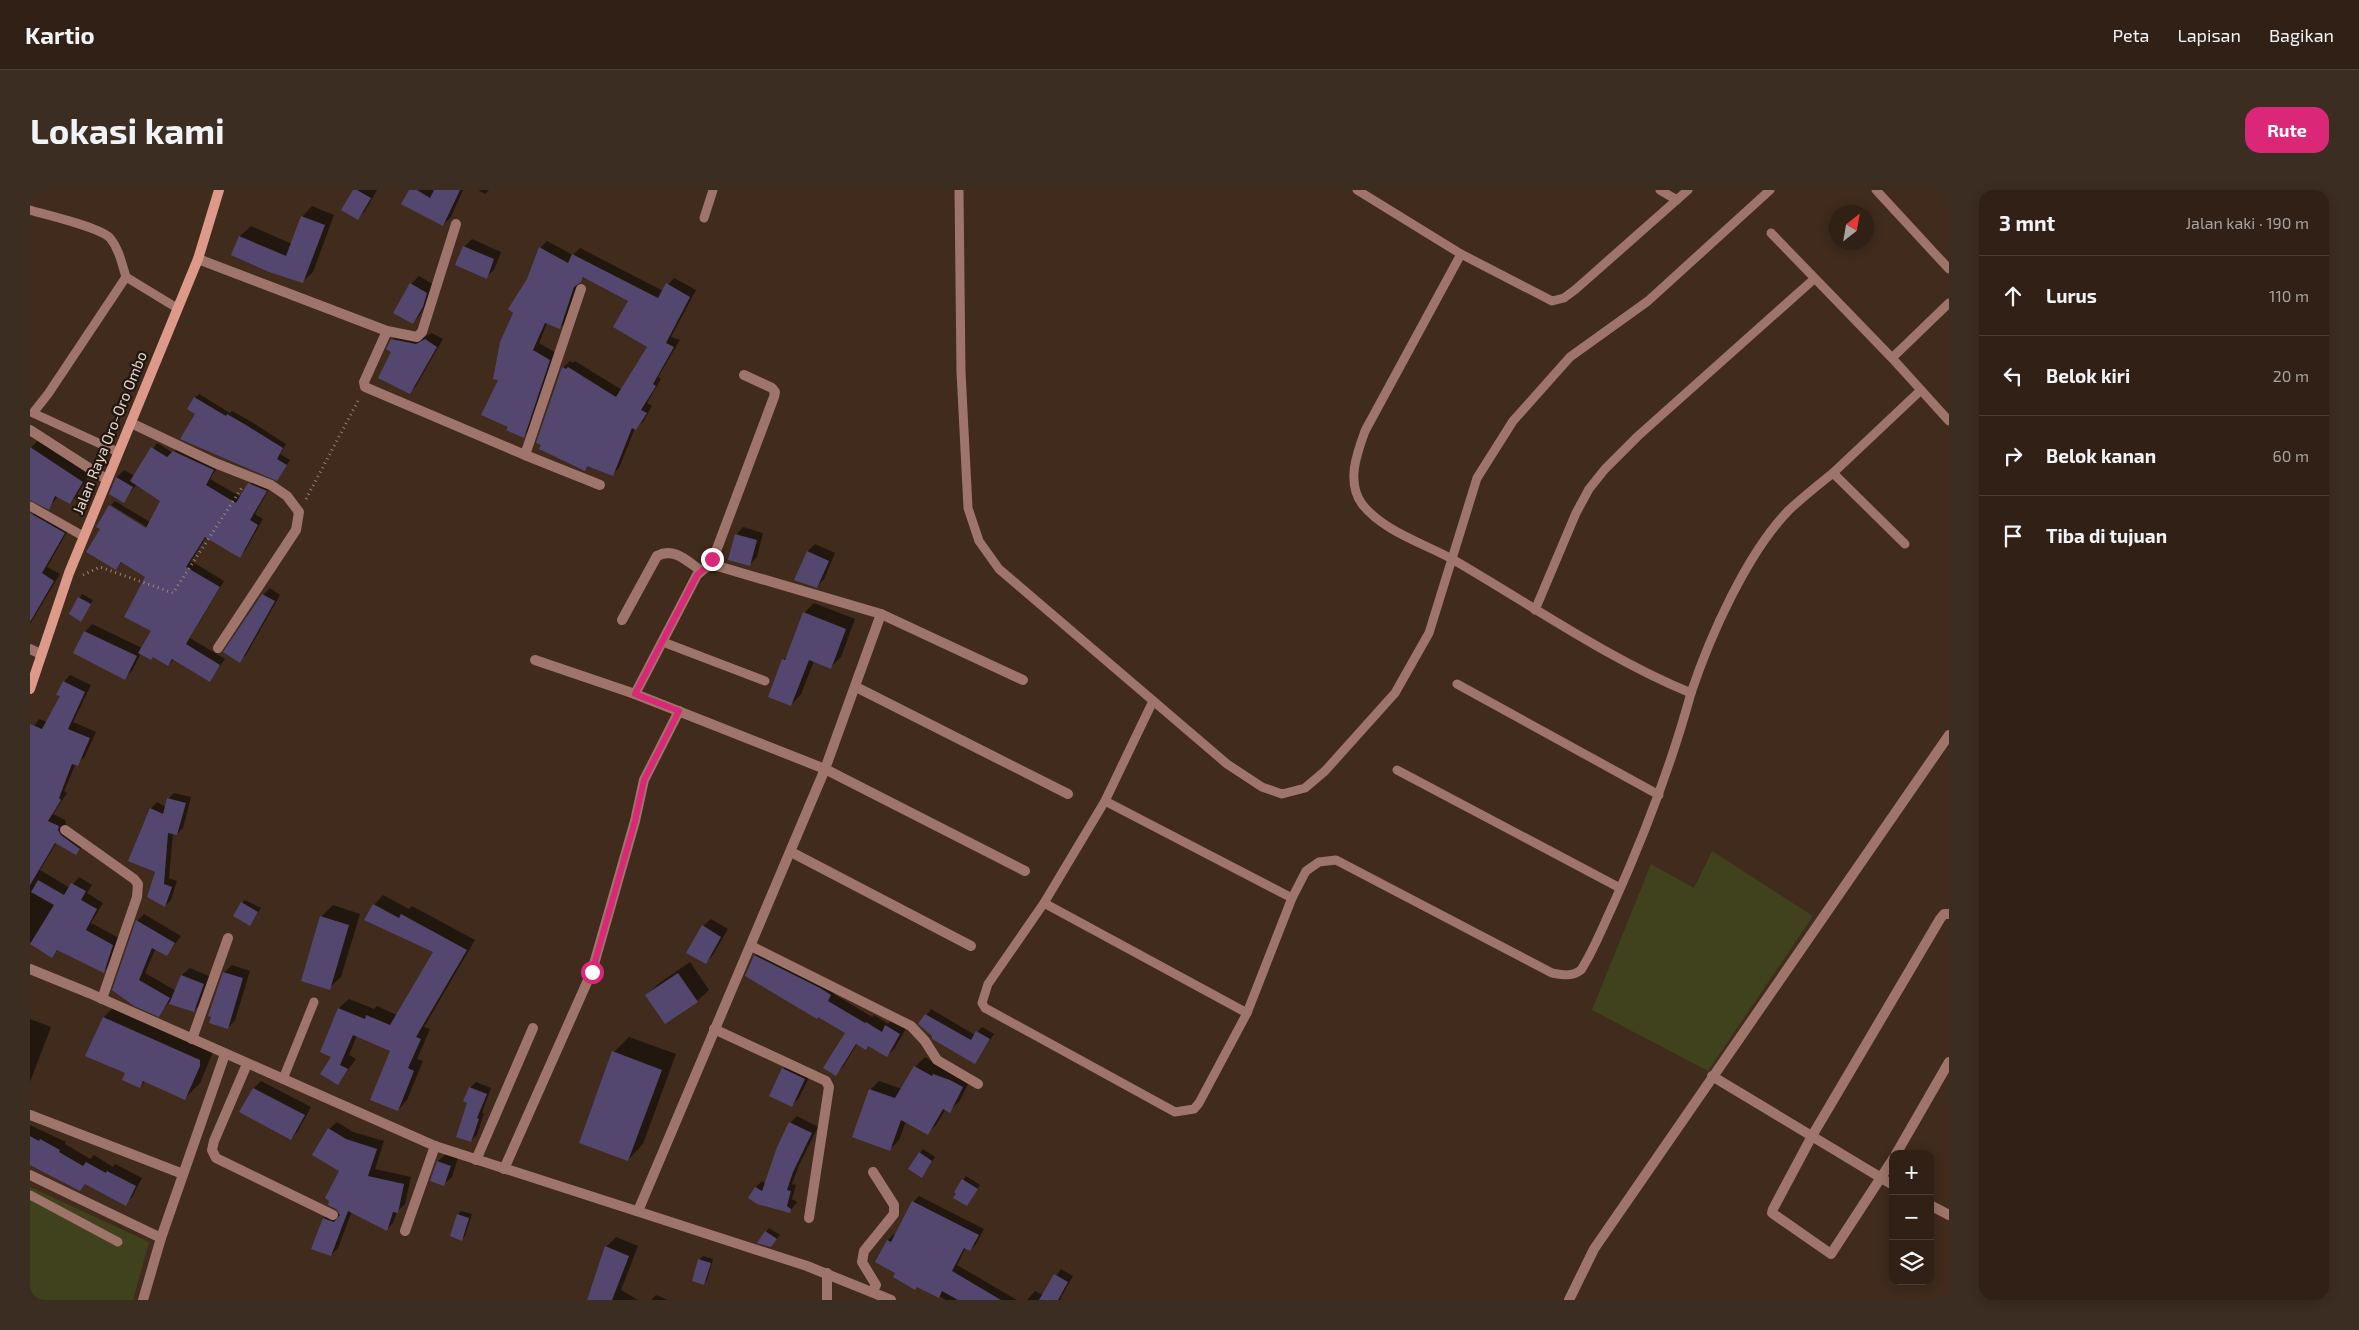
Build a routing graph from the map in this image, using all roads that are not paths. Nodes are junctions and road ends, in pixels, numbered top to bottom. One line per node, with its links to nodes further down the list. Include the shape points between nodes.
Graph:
1 (219, 190): 15 (main road, Jalan Raya Oro-Oro Ombo)
2 (713, 190): 11 (lane)
3 (959, 190): 56 (lane, via 961,372 968,508 978,541 999,569)
4 (1357, 190): 14 (lane)
5 (1660, 190): 9 (lane)
6 (1688, 190): 9 (lane)
7 (1770, 190): 38 (lane, via 1648,301 1570,357 1513,422 1477,478)
8 (1876, 190): 16 (lane)
9 (1677, 200): 14 (lane, via 1576,289 1564,298 1552,301)
10 (30, 210): 17 (lane, via 108,236 117,248)
11 (704, 218)
12 (456, 224): 22 (street, via 420,336)
13 (1771, 233): 18 (lane)
14 (1461, 254): 38 (lane, via 1365,431 1356,457 1354,482 1362,503 1380,521)
15 (198, 259): 21 (main road, Jalan Raya Oro-Oro Ombo); 22 (street)
16 (1949, 269)
17 (126, 277): 21 (lane); 26 (lane, via 48,394)
18 (1814, 279): 23 (lane); 41 (lane, via 1638,436 1588,489)
19 (581, 289): 31 (street)
20 (1949, 303): 23 (lane)
21 (177, 308): 28 (main road, Jalan Raya Oro-Oro Ombo)
22 (387, 331): 31 (street, via 364,382 366,387)
23 (1892, 358): 25 (lane)
24 (744, 374): 39 (street, via 775,392)
25 (1921, 390): 27 (lane); 32 (lane)
26 (32, 412): 30 (lane)
27 (1949, 420)
28 (131, 423): 30 (main road, Jalan Raya Oro-Oro Ombo); 45 (street, via 271,485 287,496 299,512 296,530)
29 (30, 430): 33 (street)
30 (118, 452): 33 (main road, Jalan Raya Oro-Oro Ombo)
31 (525, 455): 34 (street)
32 (1833, 473): 37 (lane); 54 (lane, via 1789,511 1741,578 1699,668)
33 (106, 479): 36 (main road, Jalan Raya Oro-Oro Ombo)
34 (600, 486)
35 (30, 506): 36 (lane)
36 (84, 536): 47 (main road, Jalan Raya Oro-Oro Ombo)
37 (1906, 544)
38 (1451, 559): 41 (lane); 56 (lane, via 1429,633 1395,693 1325,771 1305,788 1282,794 1262,787 1227,764)
39 (712, 562): 40 (street); 42 (street)
40 (700, 570): 43 (street, via 669,552 657,556); 44 (street)
41 (1535, 610): 54 (lane)
42 (881, 614): 49 (street); 52 (street)
43 (622, 620)
44 (663, 642): 50 (lane); 55 (street)
45 (218, 648)
46 (30, 650): 47 (street)
47 (41, 654): 53 (main road, Jalan Raya Oro-Oro Ombo)
48 (535, 660): 55 (street)
49 (1023, 680)
50 (765, 681)
51 (1456, 684): 62 (lane)
52 (856, 687): 59 (street); 61 (street)
53 (30, 689)
54 (1691, 693): 62 (lane)
55 (635, 694): 57 (street)
56 (1153, 701): 63 (lane)
57 (679, 711): 59 (street); 93 (street, via 644,780 592,972)
58 (1949, 734): 84 (street)
59 (825, 769): 65 (street); 66 (street)
60 (1397, 770): 67 (lane)
61 (1068, 794)
62 (1658, 795): 67 (lane)
63 (1105, 801): 68 (lane); 69 (lane)
64 (65, 830): 75 (street, via 138,884 137,897)
65 (791, 852): 72 (street); 73 (street)
66 (1025, 871)
67 (1620, 888): 68 (lane, via 1585,964 1576,974 1564,975 1552,973 1336,860 1320,862 1306,871)
68 (1292, 898): 77 (lane)
69 (1044, 903): 77 (lane); 77 (lane, via 988,984 982,1003 985,1008 1175,1112 1194,1109 1199,1104)
70 (1949, 914): 88 (street, via 1940,919)
71 (228, 938): 80 (street)
72 (751, 946): 79 (street); 86 (street, via 911,1026 925,1040 937,1060)
73 (971, 946)
74 (30, 970): 75 (street)
75 (102, 999): 80 (street)
76 (314, 1002): 85 (lane)
77 (1247, 1013)
78 (533, 1028): 91 (street)
79 (714, 1029): 101 (street); 104 (street, via 826,1080 829,1087)
80 (192, 1039): 81 (street)
81 (224, 1054): 83 (street); 95 (street)
82 (1949, 1062): 90 (street)
83 (247, 1064): 85 (street); 102 (street, via 214,1141 212,1150 216,1158)
84 (1712, 1076): 88 (street); 113 (street, via 1594,1249)
85 (282, 1079): 89 (street)
86 (978, 1084)
87 (30, 1115): 95 (street)
88 (1812, 1136): 97 (street); 97 (street, via 1772,1213 1827,1253 1833,1253)
89 (435, 1146): 91 (street); 105 (street)
90 (1898, 1150)
91 (476, 1160): 93 (street)
92 (1889, 1165): 97 (street)
93 (504, 1169): 101 (street)
94 (873, 1172): 109 (street, via 894,1205 894,1214 864,1251 862,1262 876,1284)
95 (183, 1174): 106 (street)
96 (30, 1175): 106 (street)
97 (1881, 1179): 98 (street)
98 (1889, 1183)
99 (30, 1195): 107 (lane)
100 (1934, 1207): 103 (street)
101 (638, 1212): 108 (street)
102 (333, 1215)
103 (1949, 1215)
104 (809, 1218)
105 (405, 1231)
106 (161, 1238): 110 (street)
107 (118, 1242)
108 (827, 1274): 109 (street); 111 (street)
109 (872, 1292): 112 (street)
110 (143, 1300)
111 (827, 1300)
112 (891, 1300)
113 (1569, 1300)

